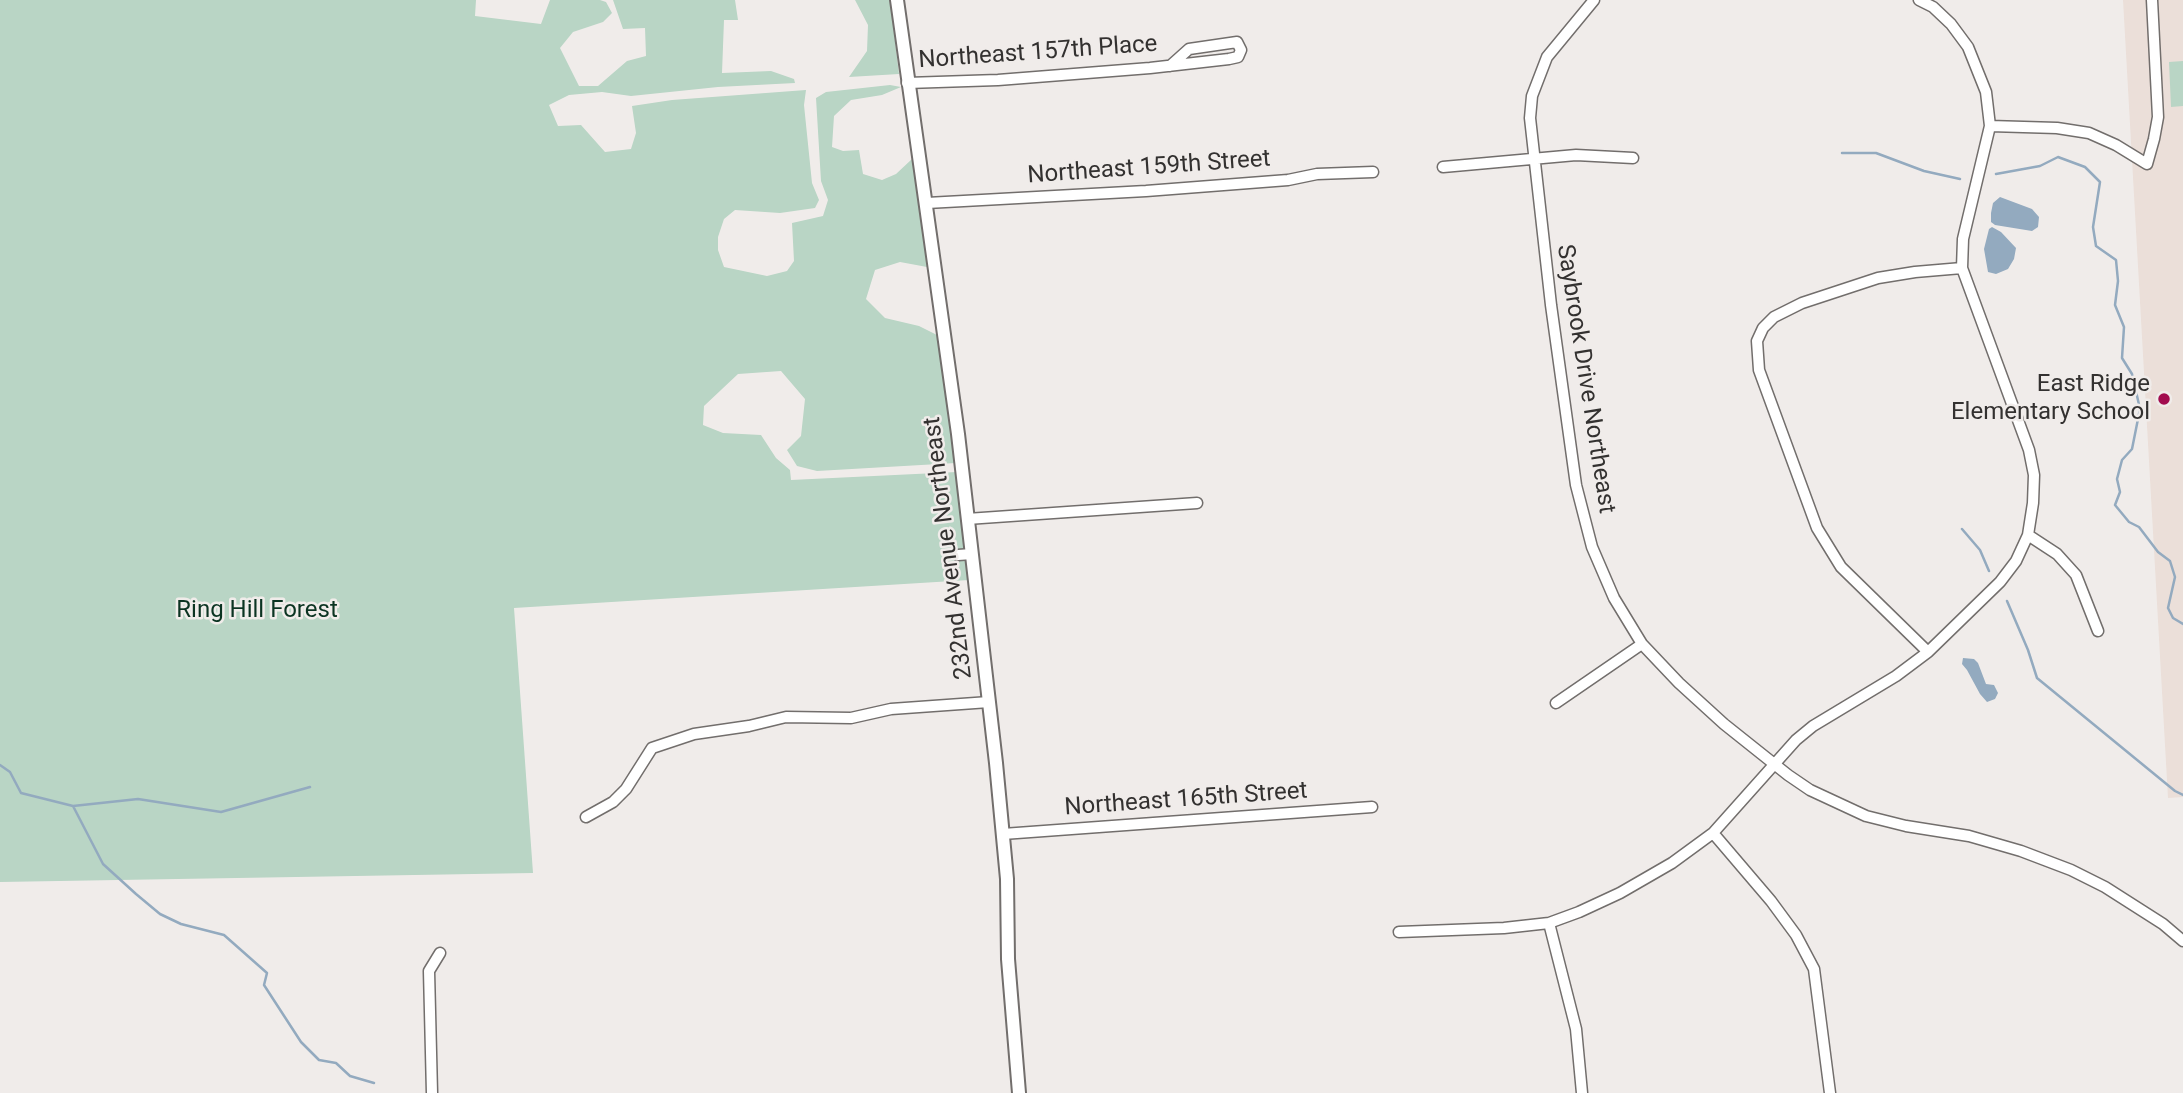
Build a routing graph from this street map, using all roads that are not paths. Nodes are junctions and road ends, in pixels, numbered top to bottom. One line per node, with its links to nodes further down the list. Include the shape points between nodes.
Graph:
1 (897, 0): 6 (street, 232nd Avenue Northeast)
2 (1594, 0): 9 (street, Saybrook Drive Northeast, via 1547,57 1540,75 1530,118)
3 (1919, 0): 7 (street, via 1951,24 1968,47 1986,92)
4 (2152, 0): 7 (street, via 2158,117 2147,164 2090,133)
5 (1170, 66): 5 (street, Northeast 157th Place, via 1238,57 1241,50 1237,43 1189,49); 6 (street, Northeast 157th Place)
6 (908, 83): 12 (street, 232nd Avenue Northeast)
7 (1990, 126): 13 (street, via 1963,239)
8 (1633, 158): 9 (street, via 1576,155)
9 (1533, 159): 10 (street); 20 (street, Saybrook Drive Northeast, via 1576,485 1592,547 1614,598)
10 (1443, 167)
11 (1373, 172): 12 (street, Northeast 159th Street)
12 (927, 203): 15 (street, 232nd Avenue Northeast)
13 (1962, 268): 16 (street, via 2029,450 2034,489); 21 (street, via 1878,278 1802,303 1774,317 1757,341 1759,370 1817,528 1841,568)
14 (1197, 503): 15 (street)
15 (967, 519): 17 (street, 232nd Avenue Northeast)
16 (2028, 535): 19 (street, via 2057,554 2076,575); 21 (street, via 2000,582)
17 (972, 554): 18 (street); 22 (street, 232nd Avenue Northeast)
18 (958, 555)
19 (2098, 631)
20 (1642, 644): 23 (street); 24 (street, Saybrook Drive Northeast)
21 (1928, 652): 24 (street, via 1813,726)
22 (989, 702): 26 (street, via 891,709 851,718 786,717 694,734 652,748 626,789); 28 (street, 232nd Avenue Northeast)
23 (1556, 703)
24 (1776, 765): 27 (street); 31 (street, Saybrook Drive Northeast, via 1810,790 1867,816 1969,836 2071,870 2105,887)
25 (1372, 807): 28 (street, Northeast 165th Street)
26 (586, 817)
27 (1713, 833): 29 (street, via 1619,893); 36 (street, via 1777,909 1814,969)
28 (1003, 834): 34 (street, 232nd Avenue Northeast)
29 (1549, 923): 30 (street); 35 (street, via 1576,1029)
30 (1399, 932)
31 (2183, 941)
32 (440, 953): 33 (street, via 429,971)
33 (432, 1093)
34 (1019, 1093)
35 (1582, 1093)
36 (1830, 1093)

